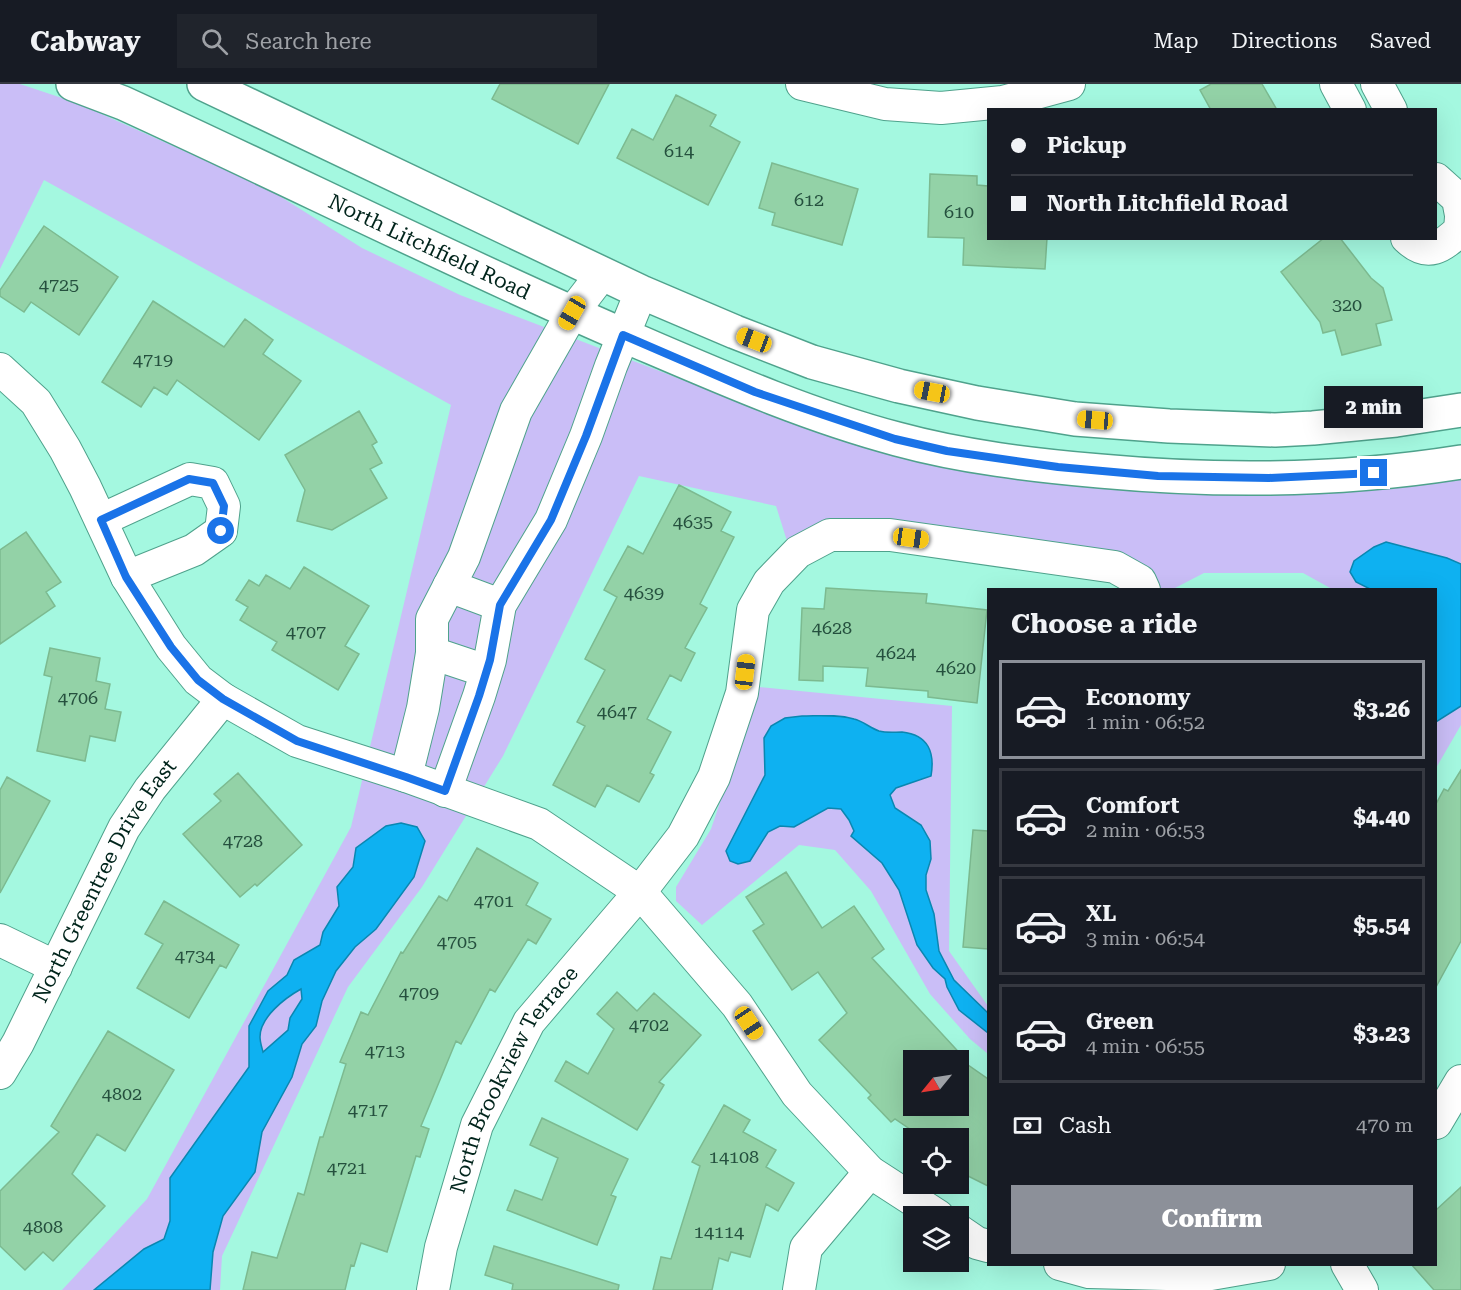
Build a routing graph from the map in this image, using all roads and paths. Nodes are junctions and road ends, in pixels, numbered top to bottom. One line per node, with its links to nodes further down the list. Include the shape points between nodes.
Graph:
1 (74, 84): 14 (main road, North Litchfield Road, via 198,137)
2 (204, 84): 12 (main road)
3 (804, 84): 4 (street, via 885,104 941,108 1003,102)
4 (1069, 84)
5 (1336, 84): 7 (street)
6 (1377, 84): 8 (street)
7 (1349, 108)
8 (1390, 108)
9 (1437, 180): 10 (street, via 1458,199)
10 (1461, 216): 11 (street, via 1460,230 1440,247 1416,247)
11 (1409, 240)
12 (602, 274): 13 (main road); 14 (street)
13 (641, 292): 15 (street); 17 (main road, via 812,362 977,403 1075,419 1275,430)
14 (572, 313): 15 (main road, North Litchfield Road); 21 (street, via 516,411 464,557)
15 (623, 335): 18 (main road, North Litchfield Road, via 755,392 895,439 959,453 1058,467 1209,478 1374,473); 23 (street, via 551,520)
16 (0, 369): 19 (street, via 36,402 65,448)
17 (1461, 410)
18 (1461, 462)
19 (101, 520): 20 (street); 20 (street, via 189,479 213,483 224,506 221,531 194,550)
20 (126, 577): 26 (street, via 171,647 198,680)
21 (449, 585): 23 (street); 24 (street, via 432,619)
22 (1142, 588): 29 (street, North Brookview Terrace, via 1140,581 1114,567 890,535 830,535 798,552 769,582 753,610 742,693 714,777 683,836)
23 (500, 605): 25 (street)
24 (432, 653): 25 (street); 27 (street)
25 (486, 671): 28 (street)
26 (223, 699): 27 (street, via 297,741); 31 (street, North Greentree Drive East, via 150,789 124,828)
27 (406, 777): 28 (street)
28 (445, 791): 29 (street, via 539,824)
29 (640, 892): 35 (street, via 737,1005 798,1094); 42 (street, North Brookview Terrace, via 529,1022 477,1125 441,1247)
30 (0, 940): 31 (street)
31 (56, 967): 32 (street, North Greentree Drive East)
32 (0, 1073)
33 (1461, 1081): 34 (street)
34 (1437, 1121)
35 (870, 1172): 36 (street); 43 (street, via 806,1248)
36 (923, 1206)
37 (969, 1238): 38 (street)
38 (987, 1246)
39 (1066, 1266): 40 (street, via 1089,1272 1205,1275)
40 (1257, 1266)
41 (1348, 1266): 44 (street)
42 (433, 1290)
43 (799, 1290)
44 (1362, 1290)

